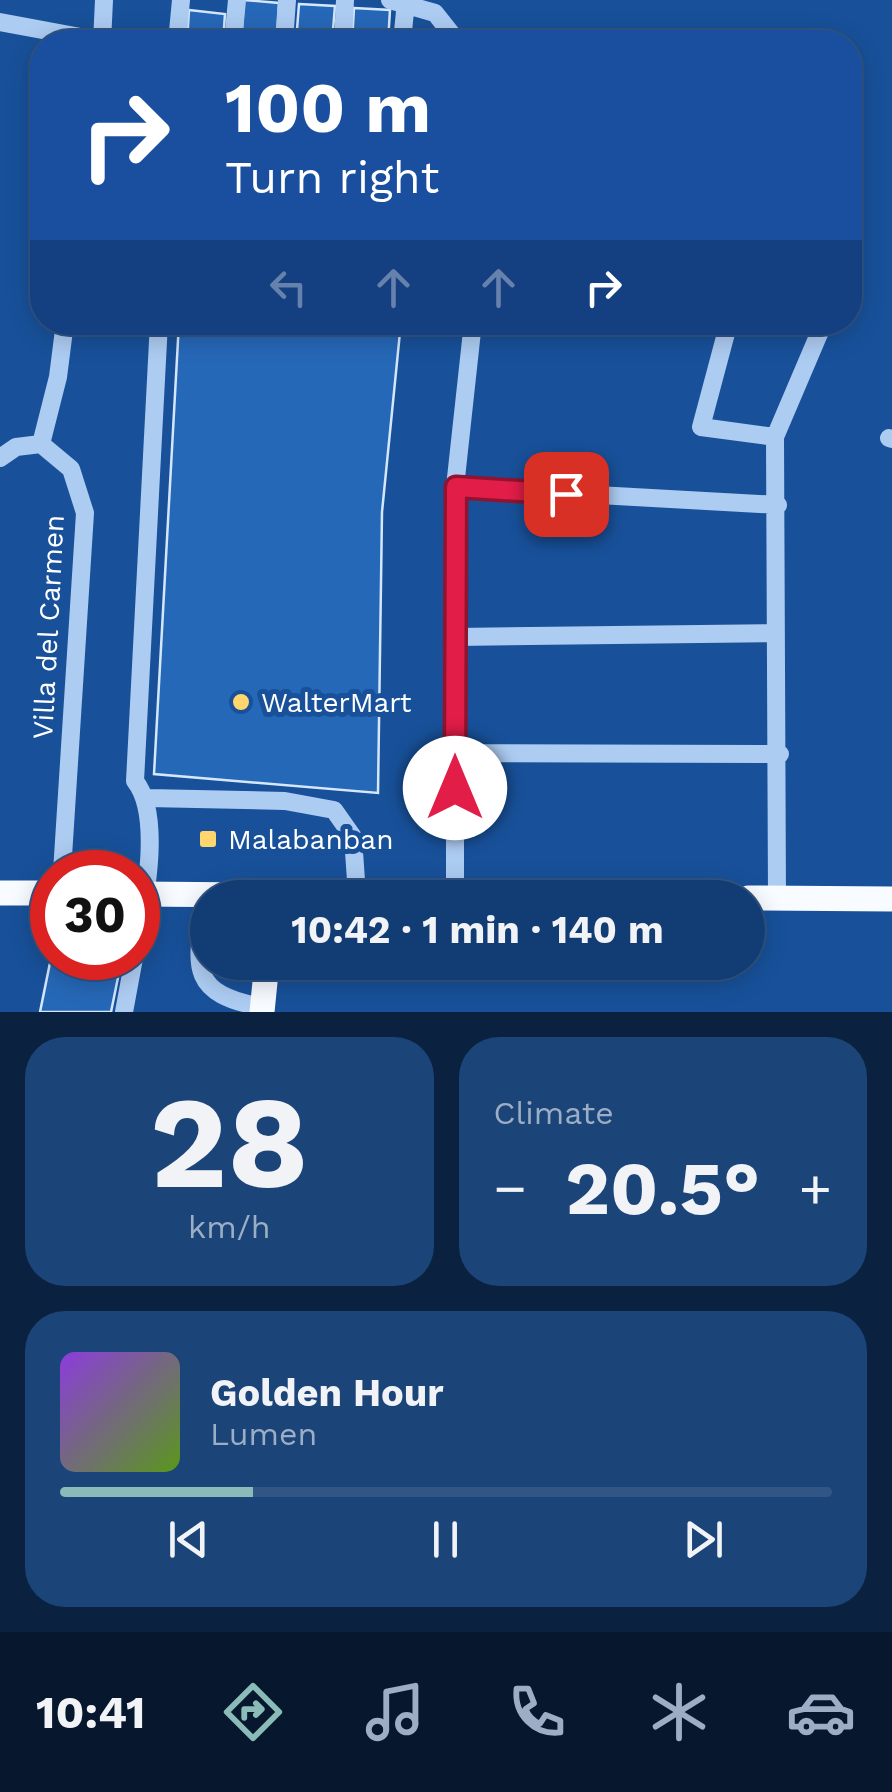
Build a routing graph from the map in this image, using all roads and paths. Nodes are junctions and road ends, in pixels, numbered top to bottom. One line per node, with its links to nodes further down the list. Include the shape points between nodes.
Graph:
1 (104, 0): 10 (street)
2 (181, 0): 11 (street)
3 (237, 0): 12 (street)
4 (287, 0): 13 (street)
5 (345, 0): 14 (street)
6 (390, 0): 7 (street)
7 (406, 1): 15 (street); 16 (street, via 435,13)
8 (0, 22): 9 (street)
9 (41, 30)
10 (103, 30)
11 (179, 30)
12 (234, 30)
13 (285, 30)
14 (343, 30)
15 (403, 30)
16 (448, 30)
17 (63, 335): 23 (street)
18 (158, 335): 31 (street, via 135,781)
19 (473, 335): 25 (street)
20 (726, 335): 22 (street, via 702,426)
21 (818, 335): 22 (street)
22 (775, 437): 26 (street)
23 (40, 444): 24 (street, via 16,447); 32 (street, Villa del Carmen, via 71,470 85,513)
24 (0, 458)
25 (456, 487): 26 (street); 28 (street)
26 (778, 505): 27 (street)
27 (774, 632): 28 (street); 30 (street)
28 (456, 636): 29 (street)
29 (454, 753): 30 (street); 35 (street)
30 (780, 754): 41 (street)
31 (148, 798): 33 (street); 34 (street, via 285,801 334,810 353,836)
32 (63, 850)
33 (145, 850)
34 (357, 880)
35 (456, 880)
36 (0, 893): 37 (main road)
37 (30, 894)
38 (160, 894): 39 (main road)
39 (190, 894)
40 (765, 898): 41 (main road)
41 (777, 898): 42 (main road)
42 (892, 899)
43 (130, 980): 47 (street)
44 (204, 980): 46 (street, via 215,994)
45 (265, 980): 46 (main road)
46 (262, 1010)
47 (124, 1012)

